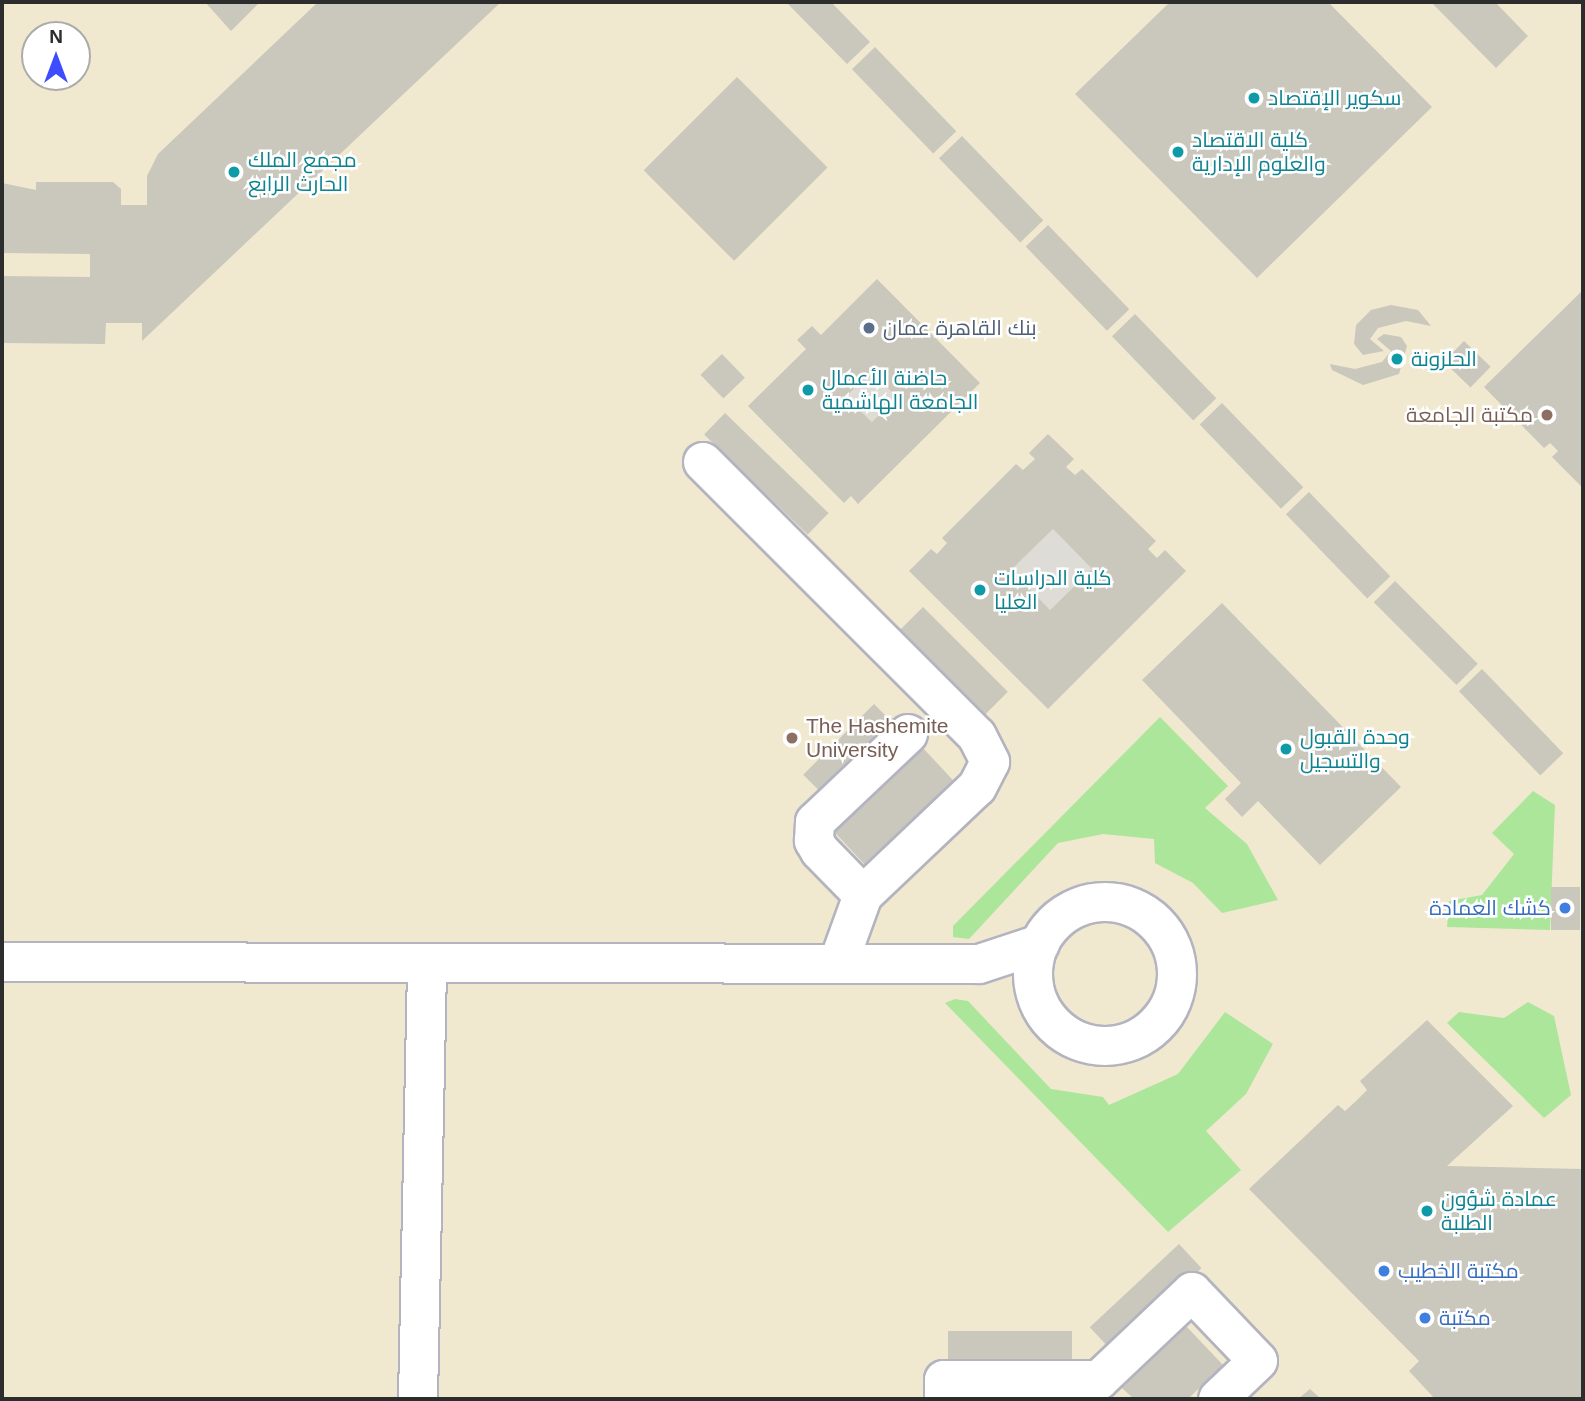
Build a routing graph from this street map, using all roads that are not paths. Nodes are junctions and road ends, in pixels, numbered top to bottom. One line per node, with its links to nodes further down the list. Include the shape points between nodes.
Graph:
1 (703, 462): 3 (lane, via 986,749 990,762 982,781)
2 (908, 734): 3 (lane, via 815,822 814,841 820,851)
3 (863, 895): 7 (lane)
4 (1040, 944): 8 (lane); 9 (lane); 9 (lane, via 1068,913 1109,903 1129,906 1163,931 1173,950 1177,981 1168,1011 1154,1027 1117,1046 1075,1040 1044,1012)
5 (2, 962): 6 (lane)
6 (427, 963): 7 (lane); 10 (lane)
7 (838, 964): 8 (lane)
8 (979, 964): 9 (lane)
9 (1036, 993)
10 (418, 1399)
11 (944, 1399): 12 (lane, via 944,1380 1099,1380 1192,1292 1258,1361)
12 (1218, 1399)

